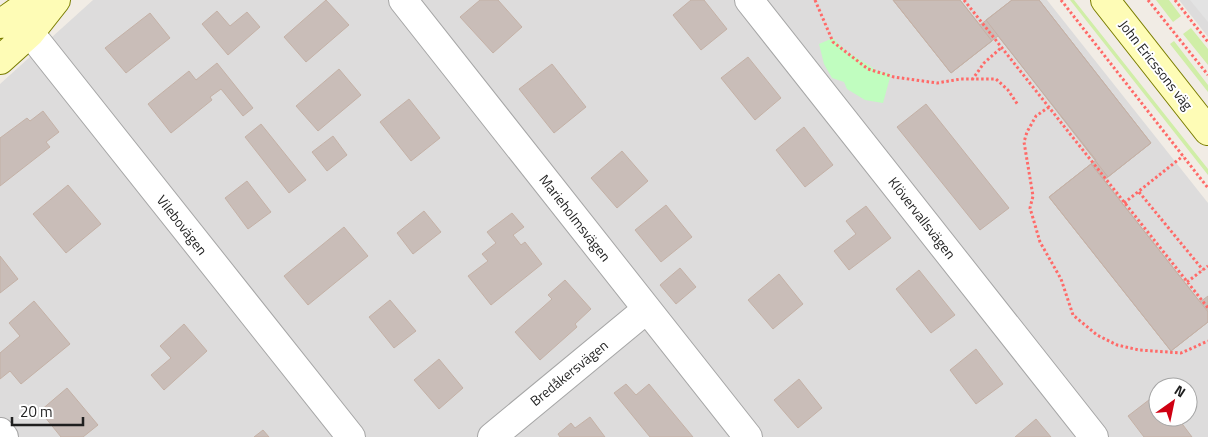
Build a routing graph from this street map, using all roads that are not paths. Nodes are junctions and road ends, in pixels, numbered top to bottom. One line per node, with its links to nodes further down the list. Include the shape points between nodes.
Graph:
1 (56, 0): 5 (street)
2 (403, 0): 8 (street, Marieholmsvägen)
3 (749, 0): 14 (street, Klövervallsvägen)
4 (1105, 0): 7 (street, John Ericssons väg)
5 (19, 18): 6 (street); 11 (street, Vilebovägen)
6 (0, 60)
7 (1208, 131)
8 (647, 309): 12 (street, Bredåkersvägen); 13 (street, Marieholmsvägen)
9 (0, 432): 10 (street)
10 (4, 437)
11 (351, 437)
12 (492, 437)
13 (748, 437)
14 (1094, 437)

